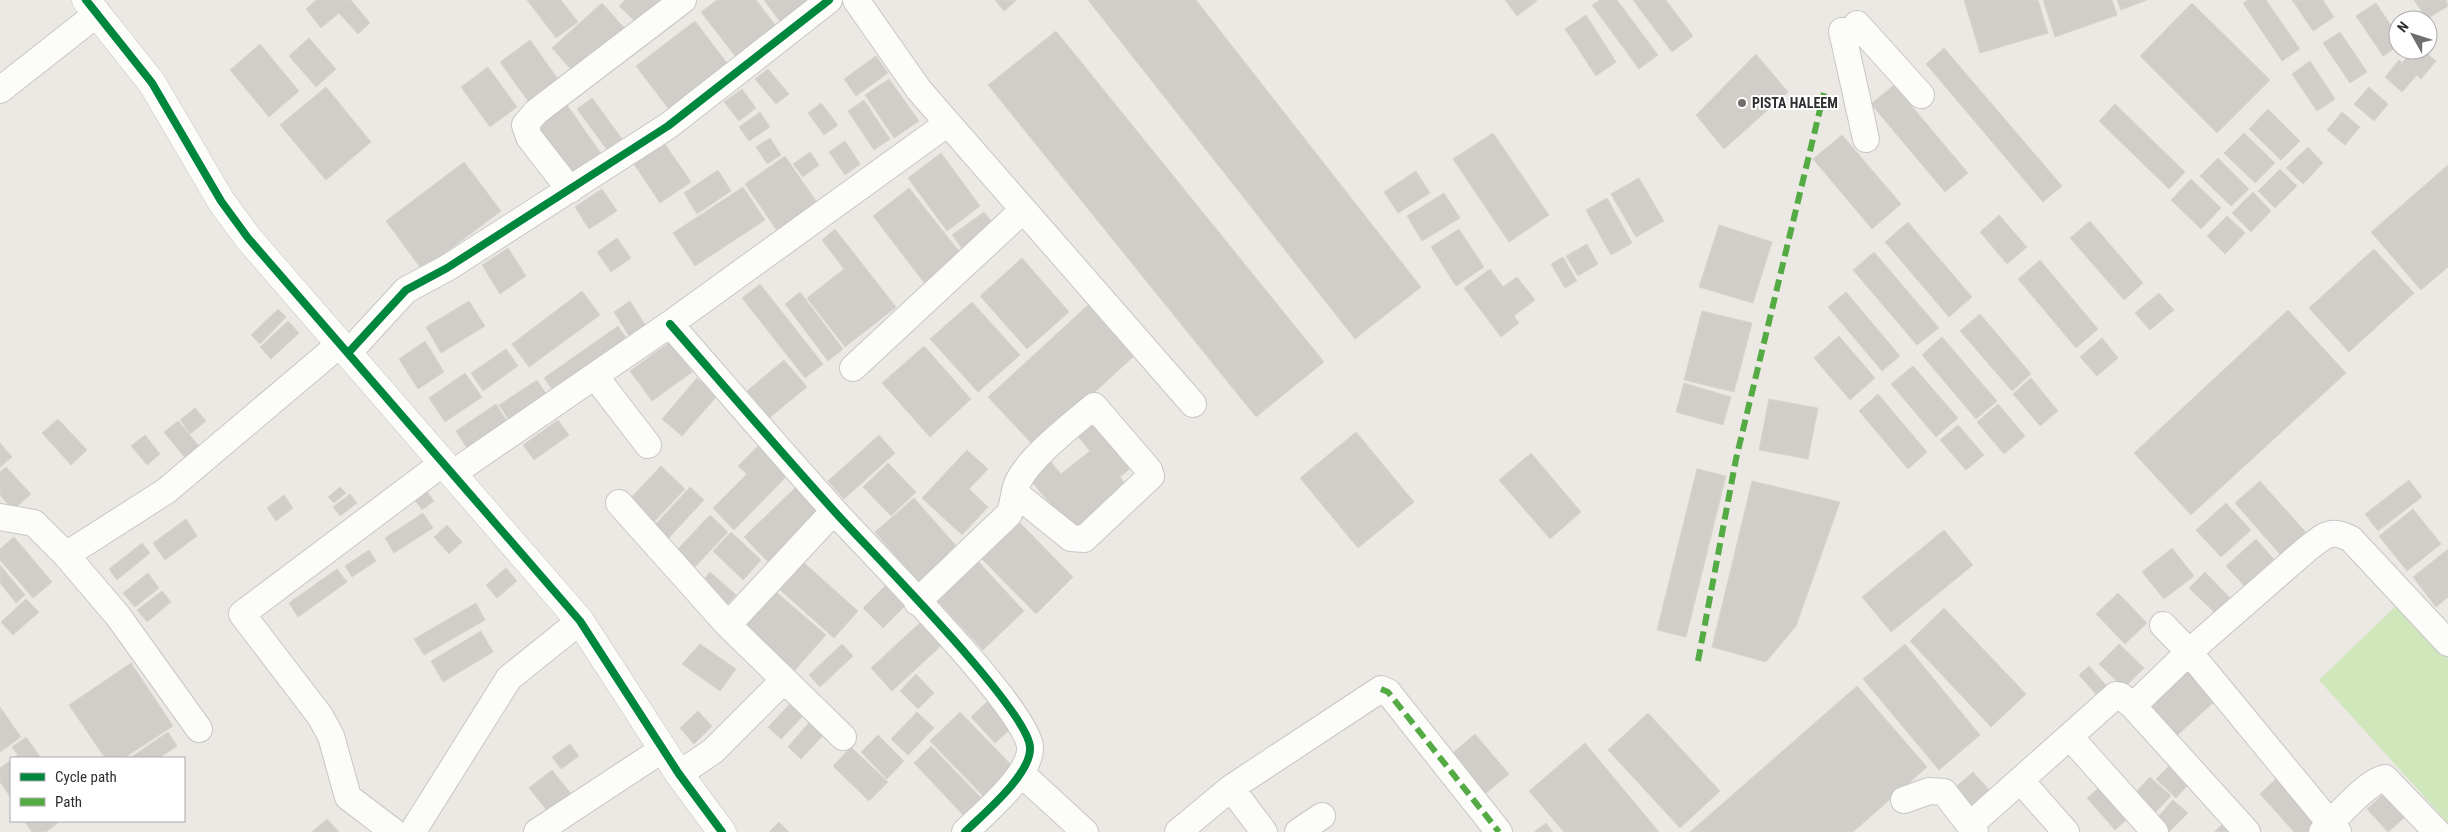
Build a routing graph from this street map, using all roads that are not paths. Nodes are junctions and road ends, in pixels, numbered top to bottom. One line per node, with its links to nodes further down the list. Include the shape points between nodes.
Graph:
1 (683, 0): 9 (street, via 536,112 525,125 529,137)
2 (829, 0): 9 (street, via 668,126)
3 (856, 0): 7 (street, via 919,90)
4 (92, 7): 5 (street); 12 (street, via 152,83 221,201 243,231)
5 (0, 90)
6 (1921, 95): 8 (street, via 1850,28)
7 (948, 123): 10 (street); 11 (street)
8 (1866, 139)
9 (570, 190): 12 (street, via 447,268 406,290)
10 (1023, 210): 13 (street); 15 (street)
11 (670, 324): 14 (street); 20 (street)
12 (344, 348): 17 (street); 22 (street, via 166,491)
13 (853, 368)
14 (595, 376): 16 (street); 17 (street)
15 (1193, 404)
16 (648, 445)
17 (447, 468): 24 (street); 43 (street, via 242,614 320,716 331,736 348,797)
18 (1015, 493): 18 (street, via 1017,484 1033,461 1094,406 1151,476 1084,539 1071,538); 23 (street, via 1009,514)
19 (619, 503): 26 (street)
20 (834, 511): 23 (street); 26 (street)
21 (0, 517): 22 (street, via 34,523)
22 (66, 555): 31 (street, via 118,616)
23 (917, 602): 36 (street, via 978,668 1019,722 1030,747)
24 (580, 621): 34 (street); 44 (street, via 509,678)
25 (2163, 624): 28 (street)
26 (728, 625): 29 (street)
27 (2448, 643): 28 (street, via 2351,539 2338,532 2326,534 2307,549)
28 (2189, 652): 30 (street); 42 (street)
29 (784, 680): 32 (street); 35 (street, via 713,751)
30 (2133, 706): 33 (street, via 2121,696 2116,696); 55 (street)
31 (199, 729)
32 (843, 737)
33 (2070, 737): 37 (street); 54 (street)
34 (663, 749): 35 (street); 45 (street)
35 (679, 774): 46 (street)
36 (1022, 774): 47 (street); 48 (street)
37 (2021, 781): 41 (street); 53 (street)
38 (1231, 788): 49 (street); 50 (street); 52 (street, via 1381,689 1388,692)
39 (1904, 800): 41 (street, via 1929,791 1944,792)
40 (1322, 816): 51 (street)
41 (1972, 828)
42 (2330, 829): 56 (street, via 2370,785 2385,778)
43 (394, 832)
44 (415, 832)
45 (537, 832)
46 (722, 832)
47 (965, 832)
48 (1085, 832)
49 (1178, 832)
50 (1264, 832)
51 (1298, 832)
52 (1498, 832)
53 (2066, 832)
54 (2155, 832)
55 (2247, 832)
56 (2437, 832)

